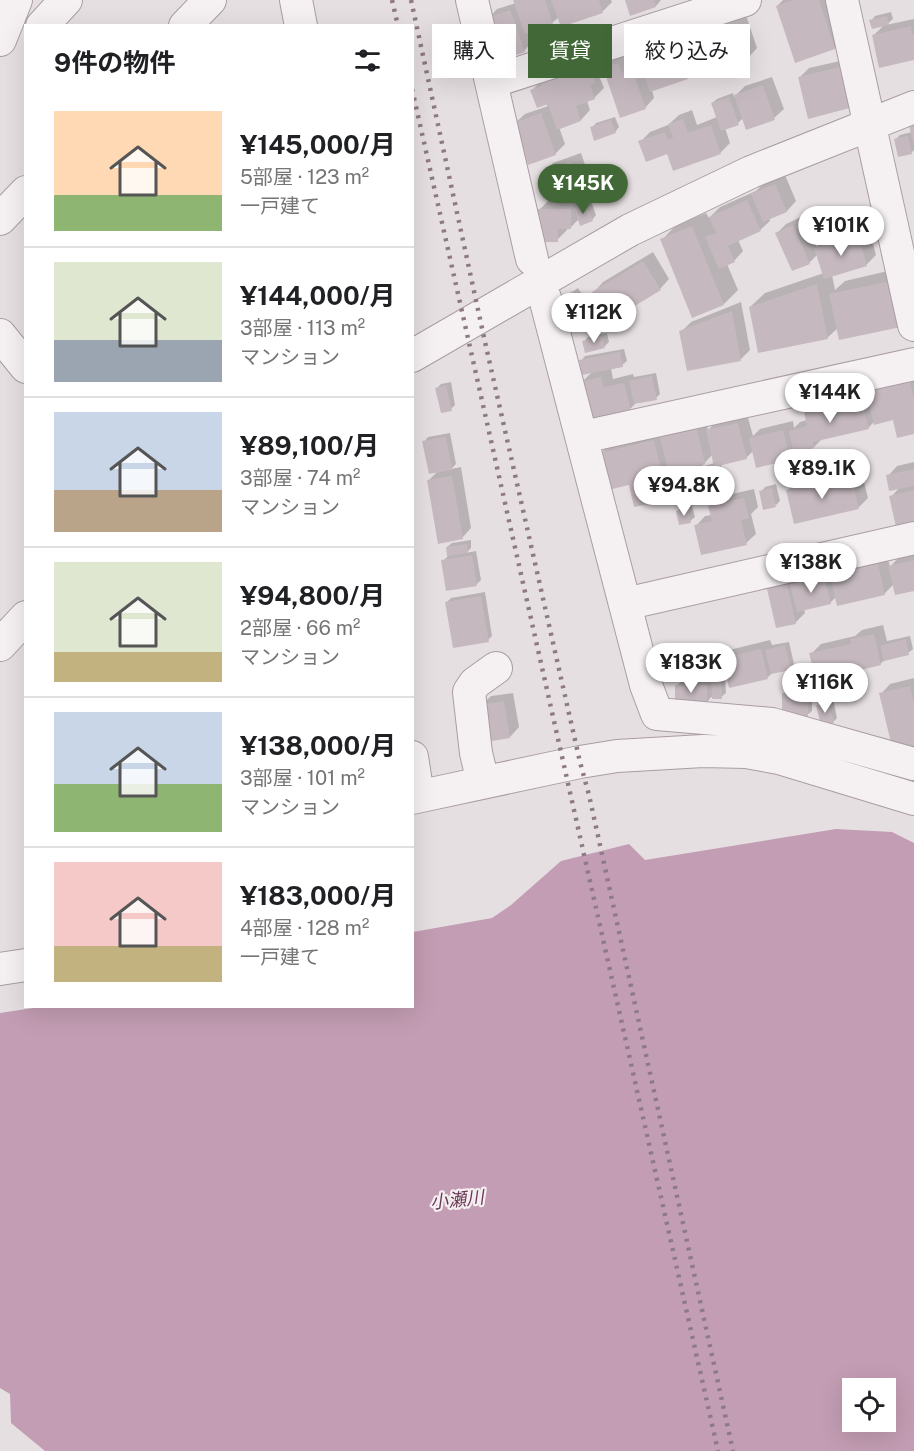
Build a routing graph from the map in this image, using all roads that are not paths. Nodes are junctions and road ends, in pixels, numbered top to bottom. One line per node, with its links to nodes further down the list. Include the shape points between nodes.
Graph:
1 (66, 0): 7 (street)
2 (210, 0): 8 (street)
3 (296, 0): 9 (street)
4 (472, 0): 10 (street)
5 (745, 0): 10 (street)
6 (842, 0): 12 (street)
7 (44, 24)
8 (187, 24)
9 (301, 24)
10 (491, 82): 15 (street)
11 (914, 107): 12 (street)
12 (869, 125): 17 (street); 18 (street, via 751,172 630,230)
13 (24, 194): 14 (street)
14 (0, 219)
15 (532, 260)
16 (545, 298): 22 (street)
17 (914, 325)
18 (414, 355)
19 (444, 356): 21 (street)
20 (914, 364): 22 (street)
21 (414, 374)
22 (583, 437): 24 (street)
23 (914, 538): 24 (street)
24 (625, 604): 28 (street, via 657,714 771,724)
25 (24, 619): 26 (street)
26 (0, 645)
27 (496, 668): 29 (street, via 469,692)
28 (914, 764)
29 (483, 782): 30 (street); 31 (street, via 617,756 746,752 779,758)
30 (415, 797)
31 (914, 799)
32 (24, 965): 33 (street)
33 (0, 969)

